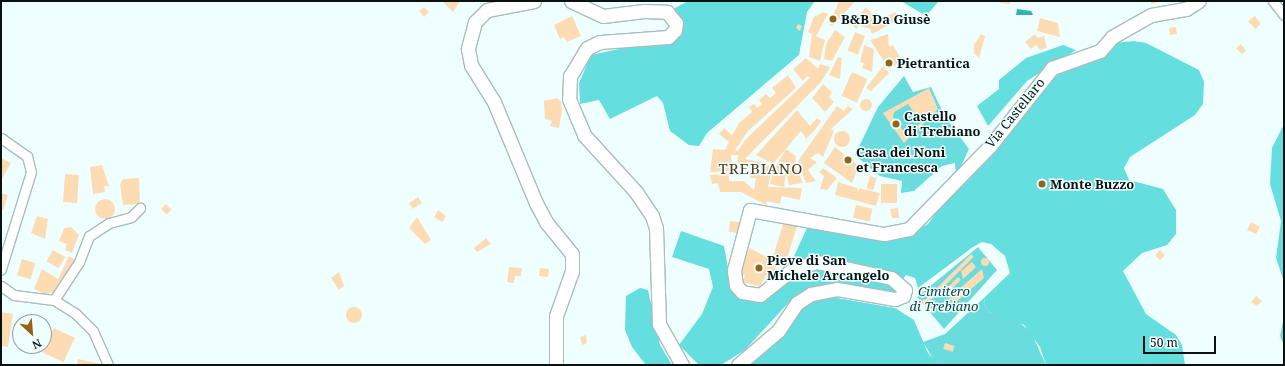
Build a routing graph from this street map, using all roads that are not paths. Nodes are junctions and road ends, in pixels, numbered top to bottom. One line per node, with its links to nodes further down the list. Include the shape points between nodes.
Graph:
1 (534, 1): 12 (street, via 487,10 475,22 468,48 472,65 494,102 540,209 572,254 572,271 556,316)
2 (571, 1): 13 (street, via 603,16 644,11 667,12 676,23 675,30 668,37 600,42 587,48 572,71 569,99 584,135 636,192 652,216 656,228 659,324)
3 (1199, 1): 14 (street, Via Castellaro, via 1186,9 1151,16 1112,37 1100,51 1052,68 990,146 909,229 884,234 798,220 753,209 748,212 734,270 736,285 742,292 760,295 794,268 817,262 891,278 903,285 904,294 895,299 837,289 812,294 797,303 778,331)
4 (1273, 1): 5 (street)
5 (1284, 15)
6 (1, 138): 8 (street, via 26,156 31,172)
7 (140, 208): 10 (street, via 131,217 109,223 90,236 79,262)
8 (1, 269)
9 (1, 286): 10 (street, via 14,295)
10 (54, 300): 11 (street, via 75,314 93,331)
11 (108, 365)
12 (556, 365)
13 (682, 365)
14 (738, 365)

